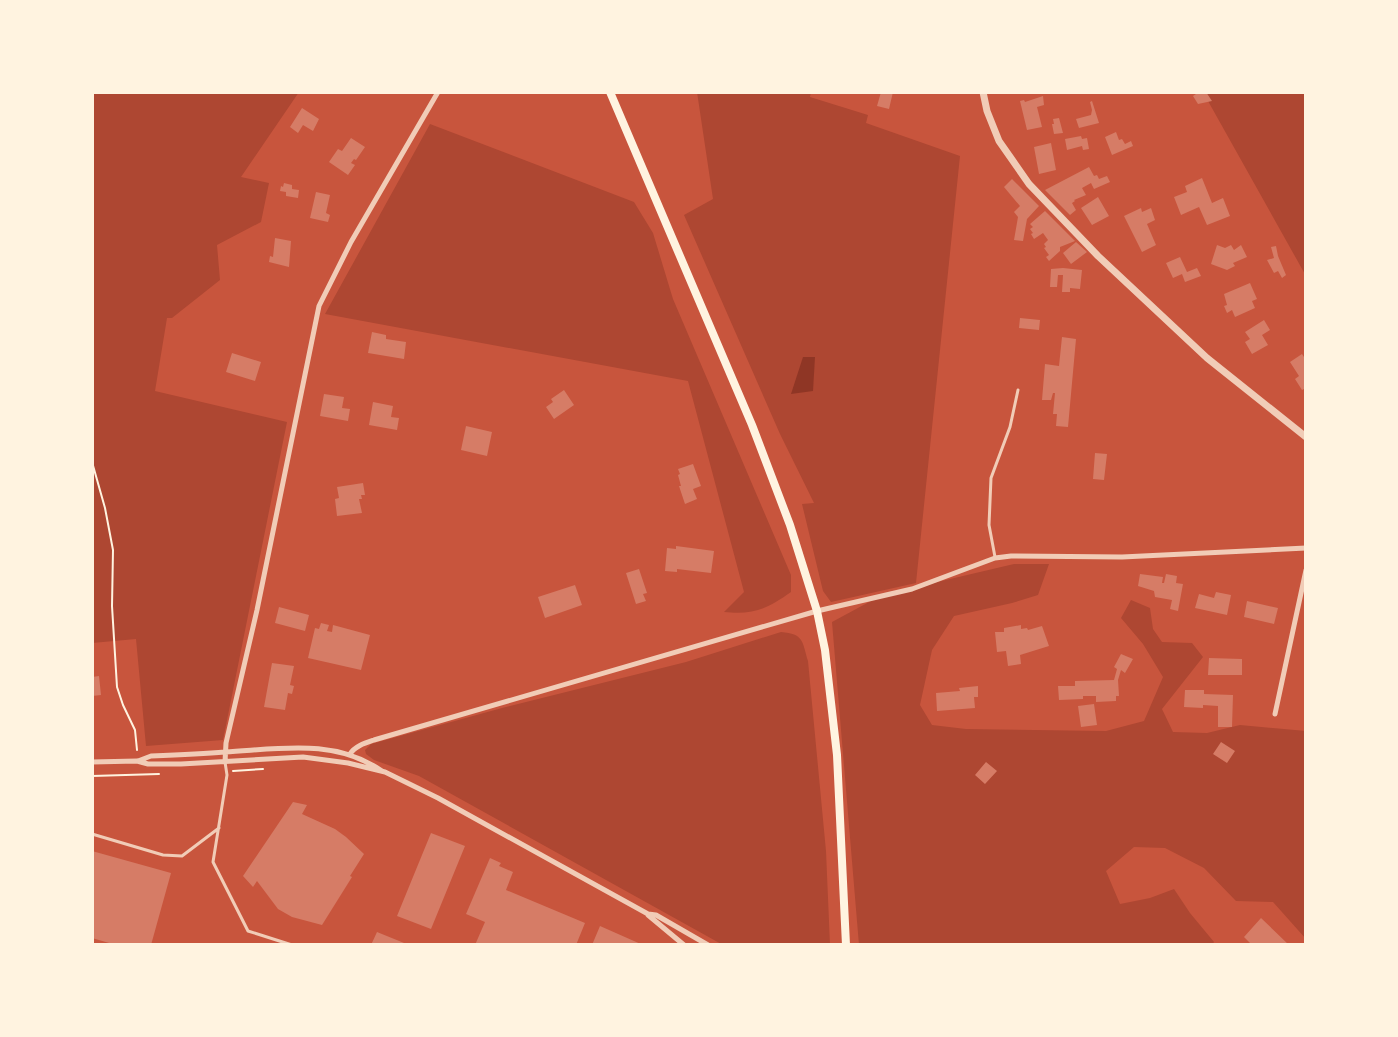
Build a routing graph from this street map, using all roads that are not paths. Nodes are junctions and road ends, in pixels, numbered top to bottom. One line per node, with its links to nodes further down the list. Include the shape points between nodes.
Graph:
1 (438, 92): 11 (street, via 319,306)
2 (610, 92): 9 (main road, via 752,425)
3 (983, 92): 5 (street, via 999,141 1029,184 1207,358)
4 (1018, 390): 7 (lane, via 991,478 989,525)
5 (1306, 437)
6 (1306, 548): 7 (street)
7 (995, 558): 9 (street, via 912,589)
8 (1306, 570): 10 (street)
9 (817, 611): 12 (street, via 374,740); 21 (main road, via 837,755)
10 (1275, 714)
11 (226, 752): 12 (street, via 287,747); 13 (street); 15 (street)
12 (350, 754): 16 (street)
13 (137, 761): 14 (street); 15 (street)
14 (92, 762)
15 (225, 762): 16 (street, via 303,757); 17 (lane)
16 (385, 772): 19 (street)
17 (219, 828): 18 (lane, via 182,856); 22 (lane, via 213,862 248,931)
18 (92, 834)
19 (648, 914): 20 (street); 23 (street)
20 (697, 938): 24 (street); 25 (street)
21 (847, 944)
22 (292, 945)
23 (684, 945)
24 (693, 945)
25 (708, 945)

